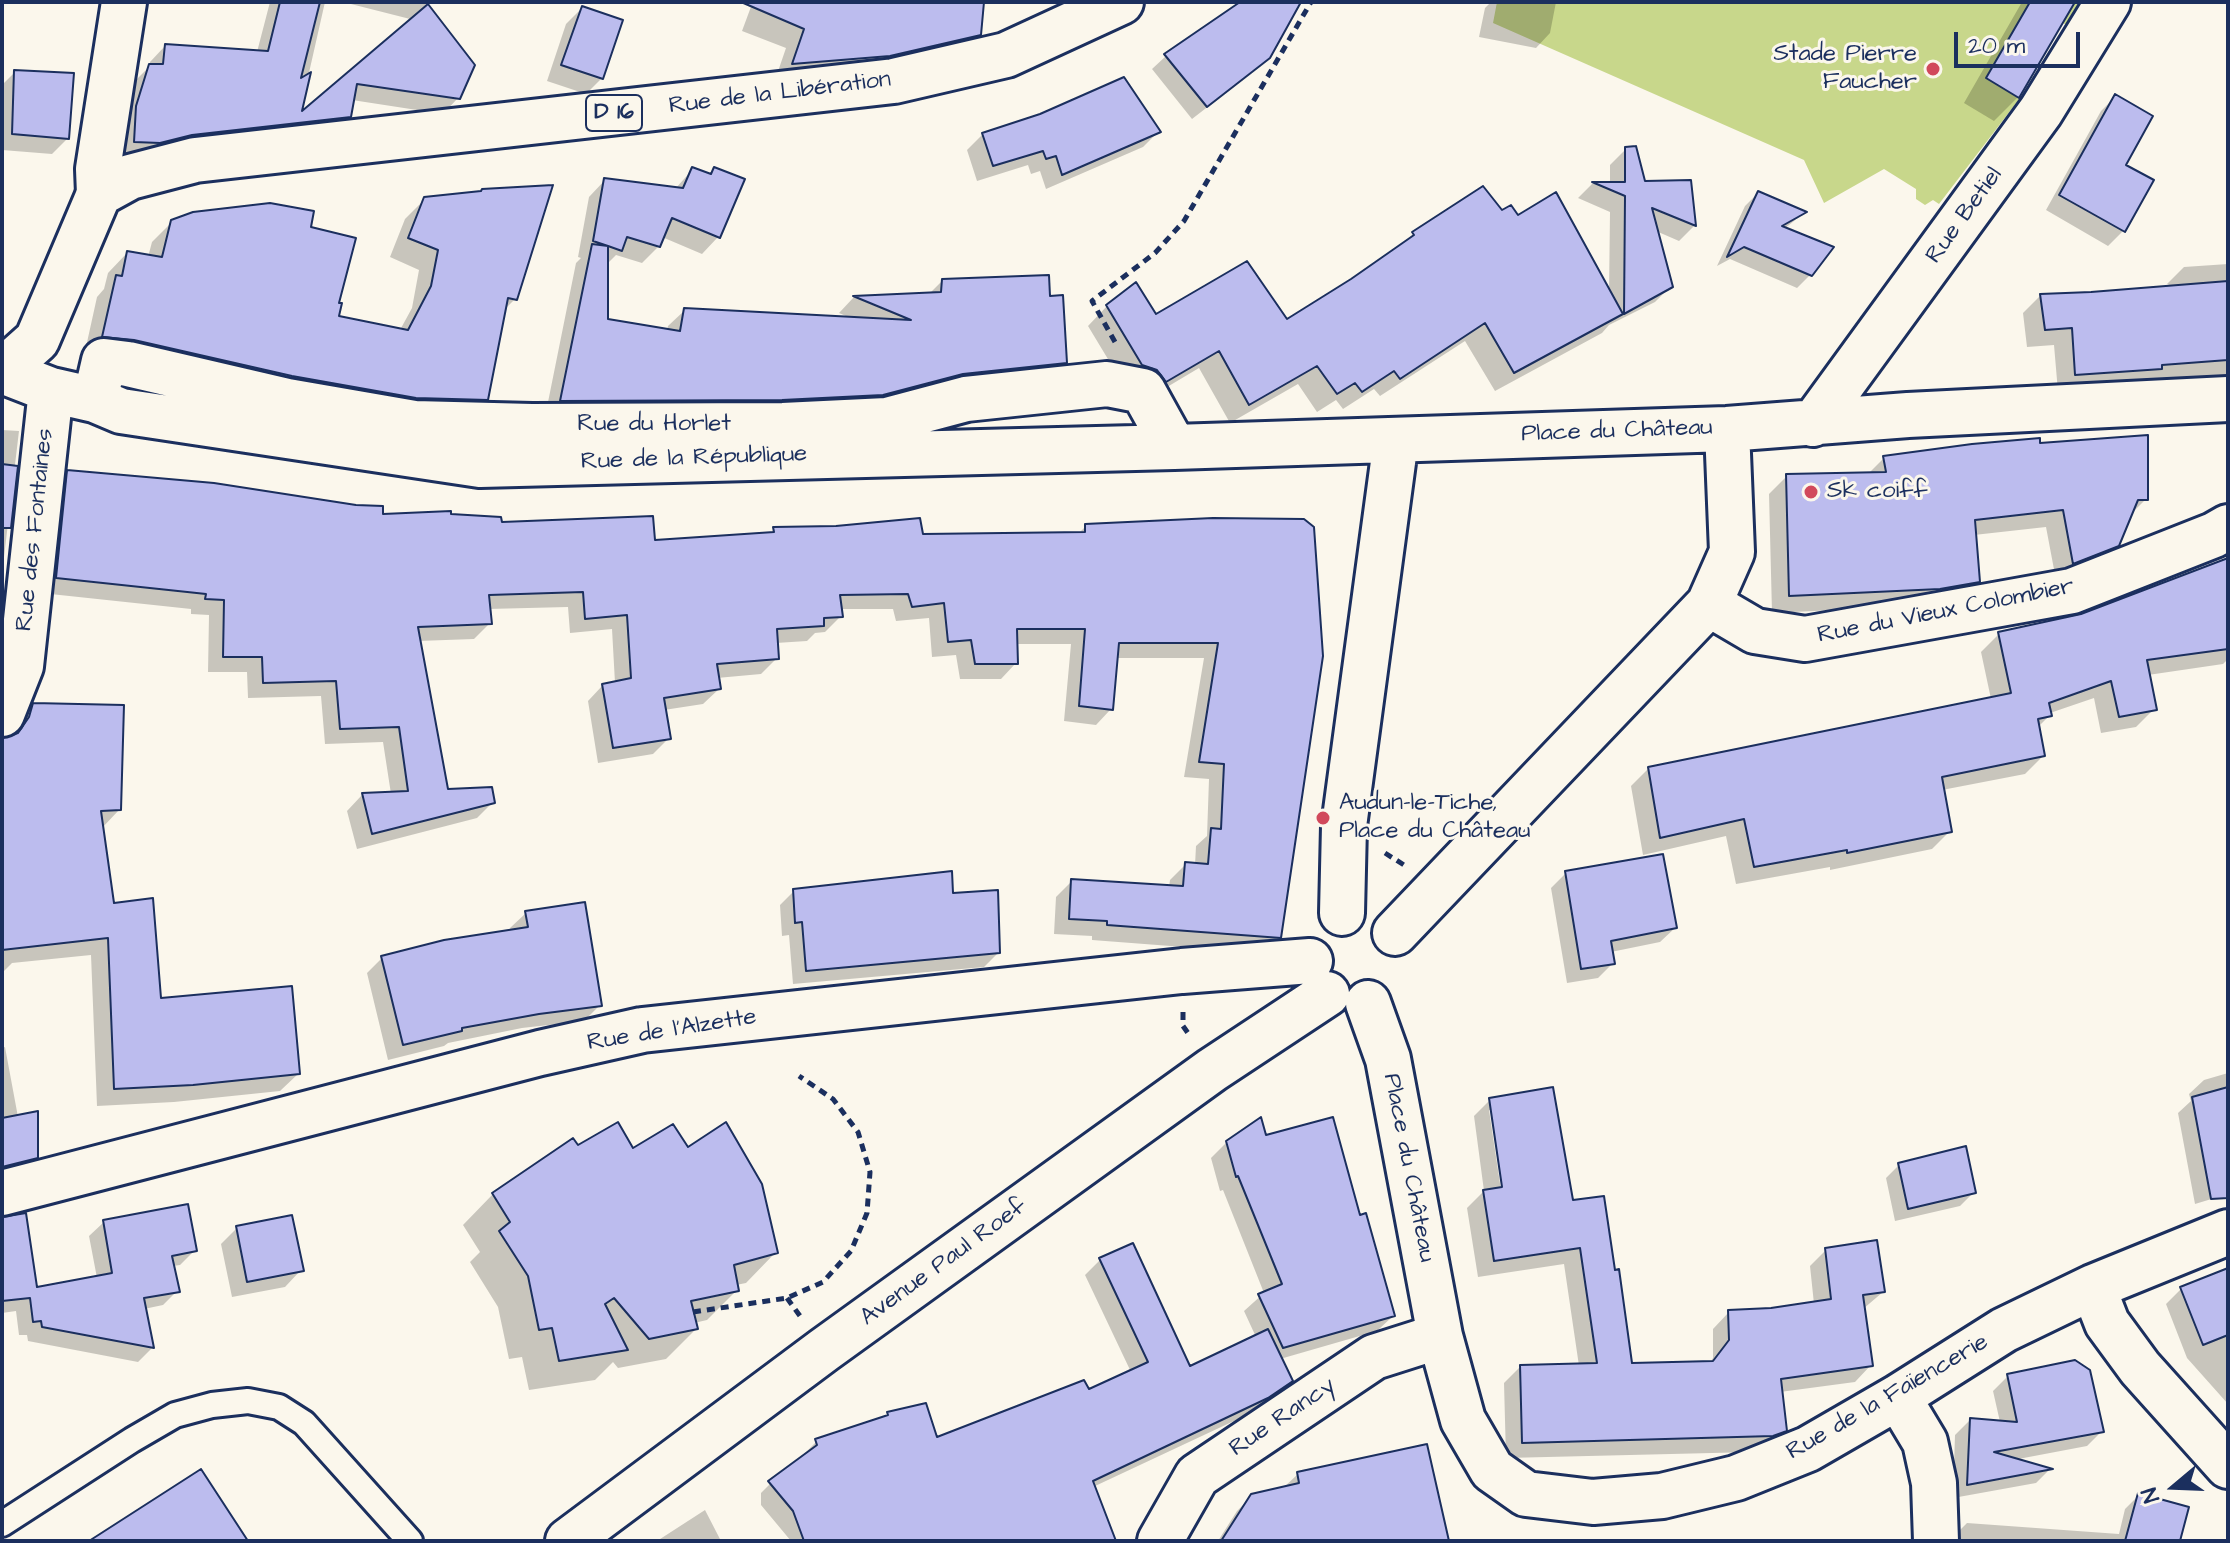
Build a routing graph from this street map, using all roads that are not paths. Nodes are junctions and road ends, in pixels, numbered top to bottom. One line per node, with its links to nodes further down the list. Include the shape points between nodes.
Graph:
1 (124, 2): 4 (street, via 98,169)
2 (1121, 2): 4 (street, Rue de la Libération / D 16, via 1006,55 894,81 195,160 130,177)
3 (2108, 2): 9 (street, Rue Betiel, via 2041,111)
4 (99, 194): 5 (street, via 37,340)
5 (2, 371): 7 (street, Rue de la République)
6 (100, 380): 7 (street, Rue de la République); 12 (street, Rue de la République, via 121,411 480,465); 12 (street, Rue du Horlet, via 128,364 287,401 414,423 532,426 887,420 966,399 1107,384 1143,391)
7 (51, 390): 15 (street, Rue des Fontaines, via 21,666)
8 (2228, 399): 9 (street)
9 (1813, 424): 10 (street)
10 (1727, 429): 11 (street, Place du Château); 14 (street, Place du Château, via 1732,552)
11 (1396, 440): 12 (street, Rue de la République); 16 (street, via 1344,826)
12 (1174, 447)
13 (2228, 527): 14 (street, Rue du Vieux Colombier, via 2072,591 1805,639 1755,631)
14 (1709, 604): 17 (street, Place du Château)
15 (2, 714)
16 (1342, 913): 17 (street, via 1363,911 1381,918); 18 (street, via 1325,923 1313,940)
17 (1395, 933): 18 (street, via 1402,966 1384,995)
18 (1335, 986): 19 (street, Rue de l'Alzette, via 1182,971 642,1030); 22 (street, Place du Château, via 1388,1059); 27 (street, Avenue Paul Roef, via 837,1340)
19 (2, 1193)
20 (2228, 1232): 21 (street, Rue de la Faïencerie)
21 (2093, 1287): 23 (street, Rue de la Faïencerie, via 2004,1330); 24 (street, via 2107,1323 2140,1368)
22 (1440, 1336): 23 (street, Rue de la Faïencerie, via 1463,1420 1492,1470 1526,1494 1620,1500 1736,1478 1808,1449); 28 (street, Rue Rancy, via 1374,1357 1197,1476)
23 (1898, 1397): 29 (street, via 1925,1442 1934,1483)
24 (2228, 1466)
25 (2, 1524): 26 (lane, via 175,1415 248,1401 279,1407 304,1423)
26 (410, 1541)
27 (568, 1541)
28 (1160, 1541)
29 (1936, 1541)

